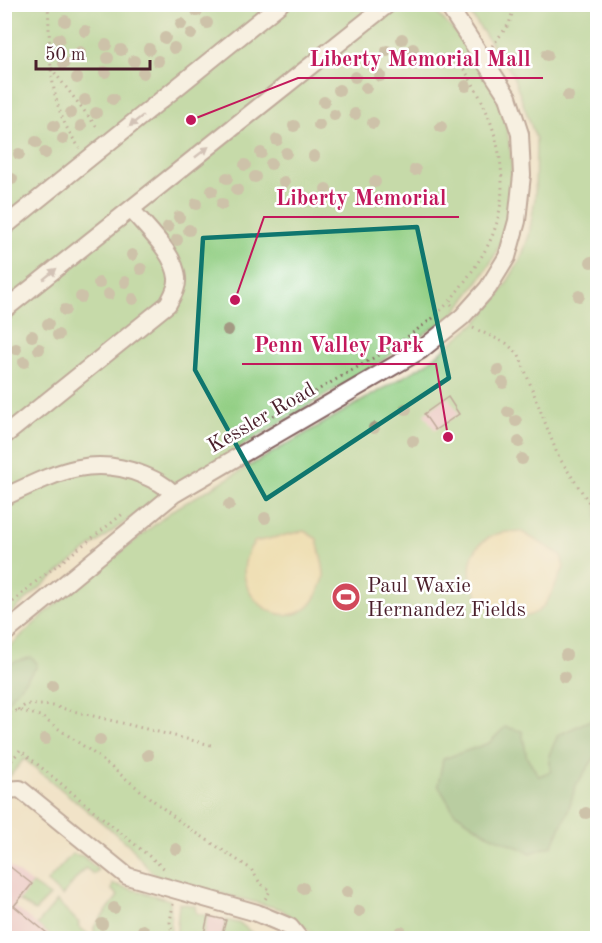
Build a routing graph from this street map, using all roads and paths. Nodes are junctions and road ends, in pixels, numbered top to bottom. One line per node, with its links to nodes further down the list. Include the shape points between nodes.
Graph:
1 (48, 4): 7 (path)
2 (280, 4): 9 (street, one-way to 9)
3 (388, 4): 10 (street, one-way to 3)
4 (447, 4): 14 (street, Kessler Road, via 508,96 520,134 522,175 507,257 488,288 462,317 421,350)
5 (515, 4): 6 (path)
6 (504, 32)
7 (51, 67): 8 (path); 9 (path, via 59,115)
8 (96, 126)
9 (89, 159): 11 (street)
10 (130, 209): 12 (street, one-way to 10); 13 (street, via 174,266 177,280 168,304)
11 (4, 227)
12 (4, 310)
13 (4, 436)
14 (174, 494): 15 (street, via 164,483 122,466 101,465 78,466); 16 (street, Kessler Road)
15 (4, 497)
16 (4, 634)
17 (18, 710): 18 (path); 19 (path, via 27,704 53,706); 24 (path, via 40,716 183,824 251,869 270,891)
18 (4, 716)
19 (215, 746)
20 (4, 770): 22 (path, via 20,750)
21 (4, 790): 26 (street, via 20,789 127,876 257,913 290,927)
22 (169, 872)
23 (174, 902): 25 (path, via 170,922)
24 (261, 905)
25 (173, 939)
26 (299, 939)

